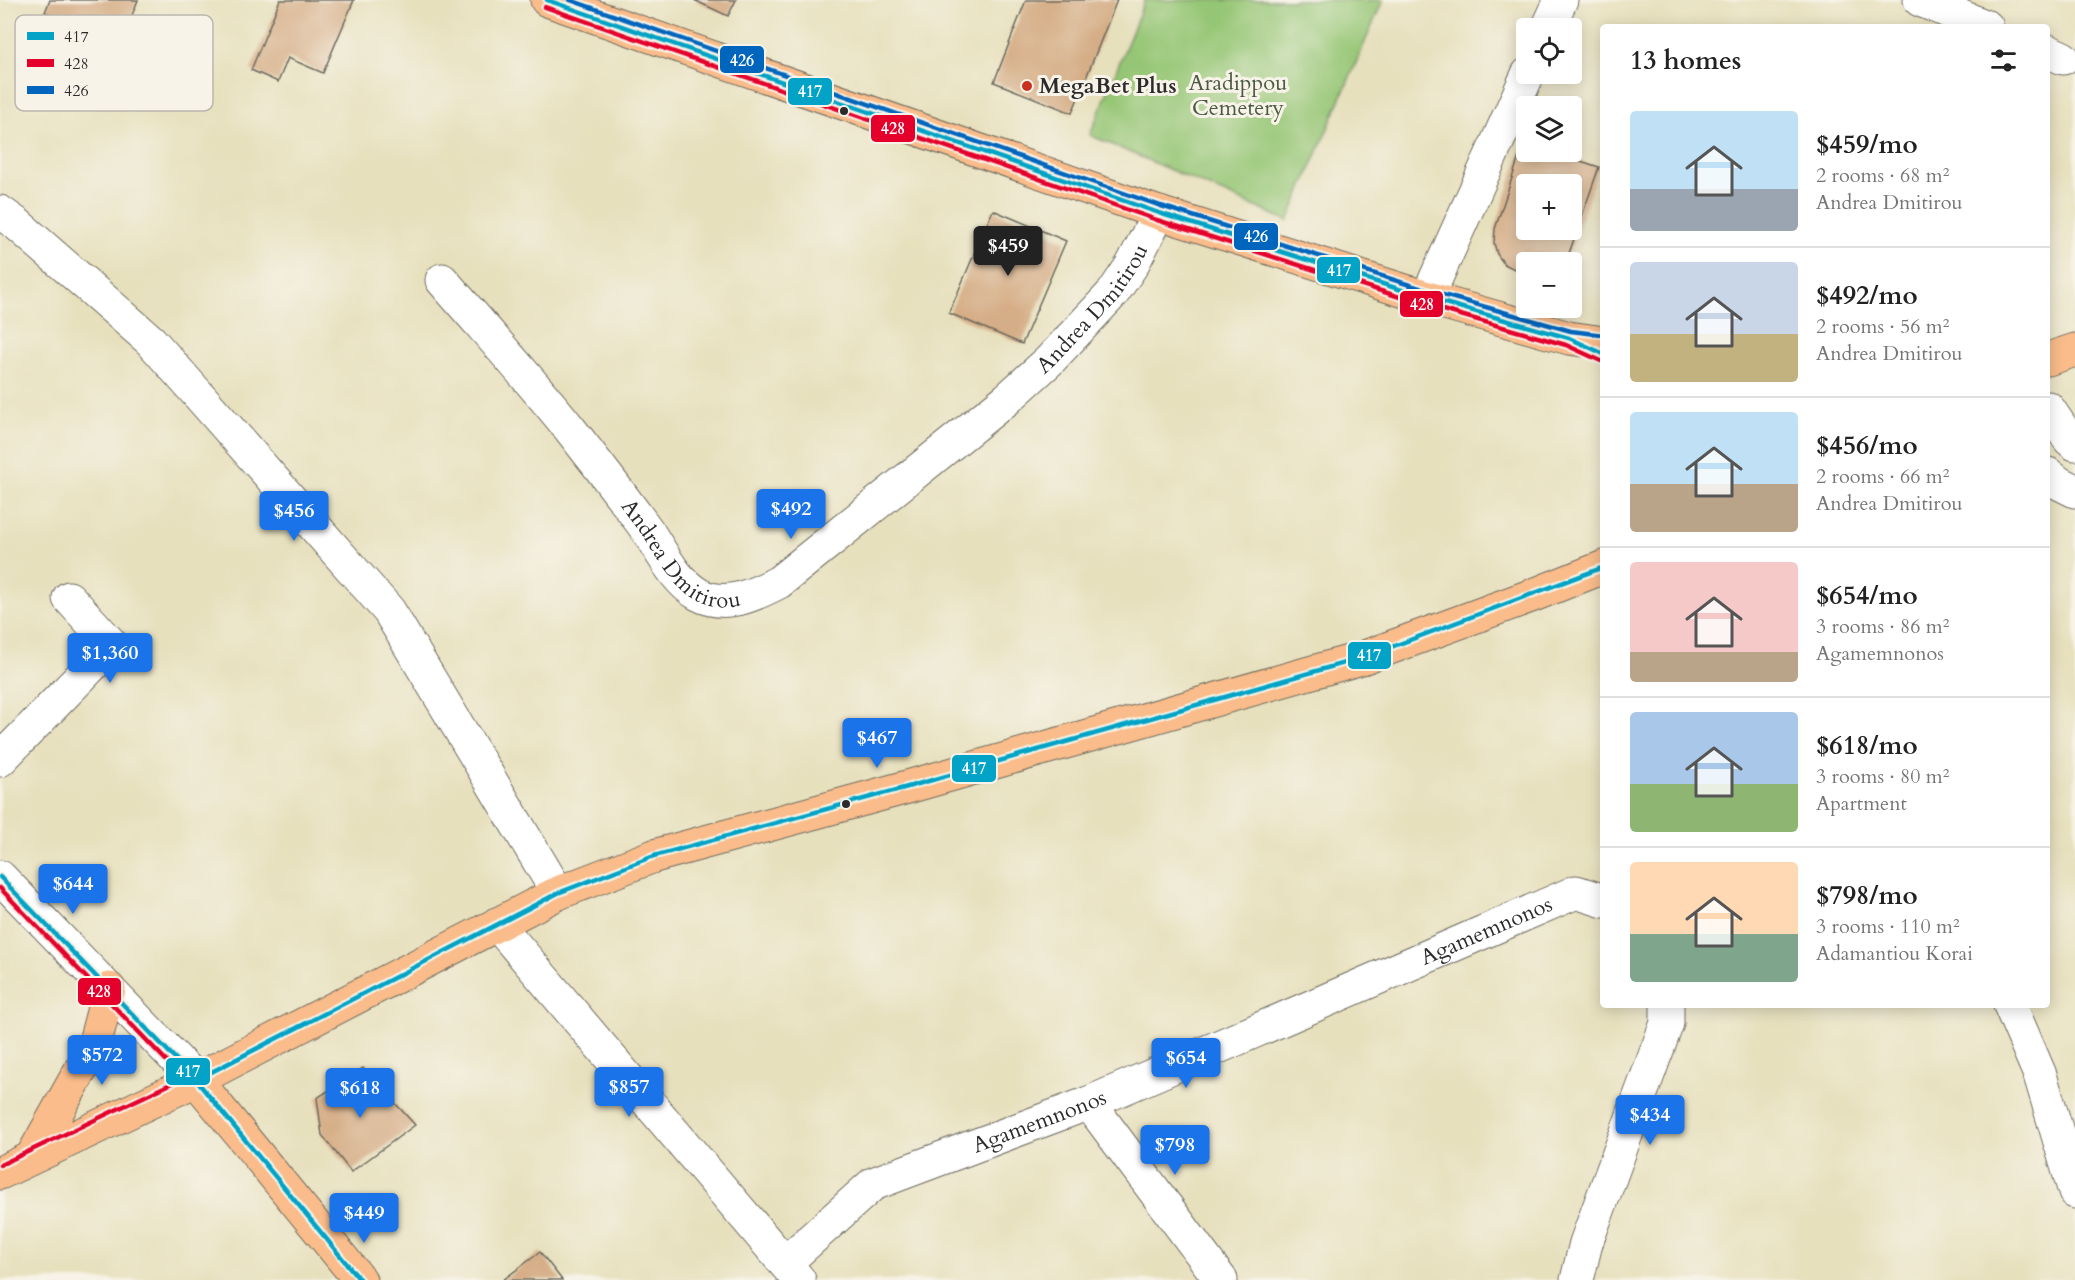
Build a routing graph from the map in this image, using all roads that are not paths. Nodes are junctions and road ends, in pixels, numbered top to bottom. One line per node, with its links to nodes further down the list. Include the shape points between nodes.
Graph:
1 (547, 0): 8 (main road)
2 (1561, 0): 4 (street)
3 (1938, 3): 5 (street)
4 (1553, 18)
5 (1981, 24)
6 (1523, 84): 10 (street)
7 (0, 212): 24 (street, via 151,341 389,611)
8 (1159, 213): 9 (street, Andrea Dmitirou, via 1113,293 1007,399 779,582 762,592 728,600 713,600 683,583 570,429); 10 (main road)
9 (442, 280)
10 (1427, 298): 11 (main road)
11 (1569, 338): 12 (main road); 14 (main road)
12 (1600, 342)
13 (2075, 350): 15 (main road)
14 (1600, 352)
15 (2050, 358)
16 (2050, 411): 17 (street)
17 (2075, 444)
18 (2050, 476): 19 (street)
19 (2075, 491)
20 (1600, 569): 24 (main road, via 1362,658 654,856)
21 (69, 598): 22 (street, via 112,645)
22 (0, 760)
23 (0, 877): 27 (street)
24 (558, 893): 26 (main road)
25 (1590, 897): 31 (street, Agamemnonos)
26 (497, 924): 30 (main road); 35 (street)
27 (109, 989): 30 (street); 32 (main road, via 94,1046)
28 (1666, 1008): 38 (street, via 1667,1023 1586,1243)
29 (2011, 1008): 34 (street, via 2040,1076)
30 (196, 1080): 32 (main road); 36 (main road)
31 (1089, 1103): 35 (street, Agamemnonos, via 873,1185); 37 (street)
32 (32, 1157): 33 (main road)
33 (0, 1173)
34 (2075, 1192)
35 (792, 1271)
36 (360, 1280)
37 (1221, 1280)
38 (1577, 1280)

